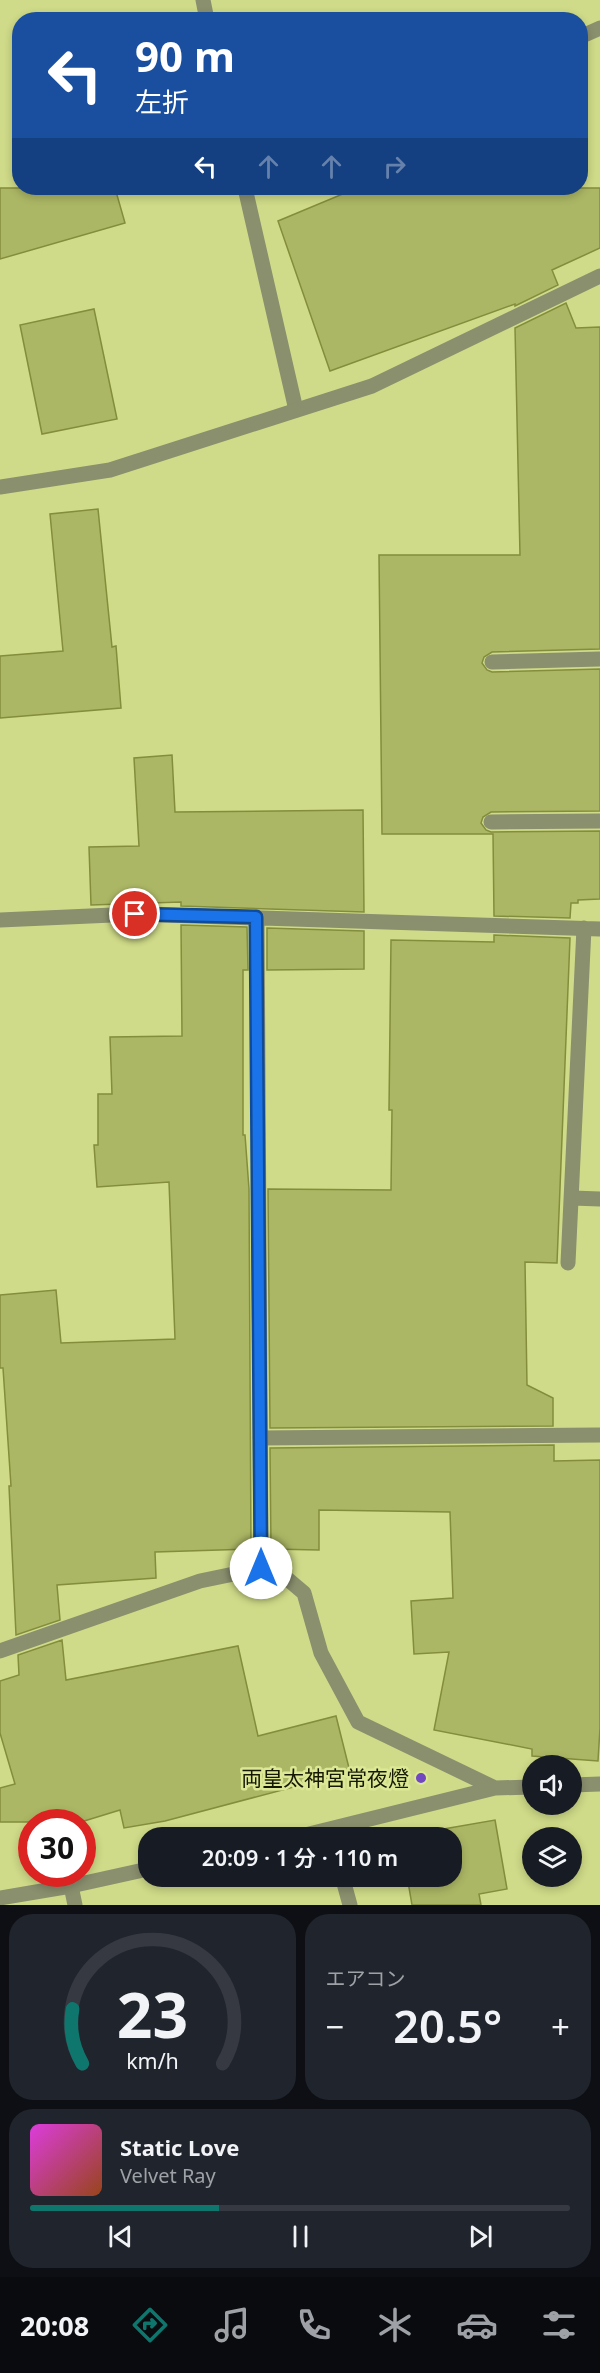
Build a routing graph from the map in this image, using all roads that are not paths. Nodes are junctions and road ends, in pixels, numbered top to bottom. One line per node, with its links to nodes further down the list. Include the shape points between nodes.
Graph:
1 (249, 195): 3 (street)
2 (600, 276): 3 (street, via 372,386)
3 (296, 411): 4 (street, via 110,470)
4 (0, 487)
5 (600, 659): 6 (street)
6 (492, 662)
7 (600, 821): 8 (street)
8 (491, 822)
9 (256, 917): 10 (street, via 135,914); 11 (street); 17 (street)
10 (0, 920)
11 (584, 928): 12 (street); 13 (street)
12 (600, 929)
13 (572, 1198): 14 (street); 15 (street)
14 (600, 1199)
15 (568, 1263)
16 (600, 1435): 17 (street)
17 (260, 1438): 18 (street)
18 (261, 1568): 19 (street, via 200,1581); 23 (street, via 272,1566 304,1593 321,1653 358,1722)
19 (0, 1651)
20 (600, 1784): 21 (street)
21 (582, 1785)
22 (522, 1787): 23 (street)
23 (495, 1788): 24 (street)
24 (353, 1827)
25 (138, 1871): 26 (street)
26 (96, 1880)
27 (64, 1887): 30 (street)
28 (70, 1887): 31 (street)
29 (345, 1887): 32 (street)
30 (0, 1898)
31 (75, 1905)
32 (350, 1905)

